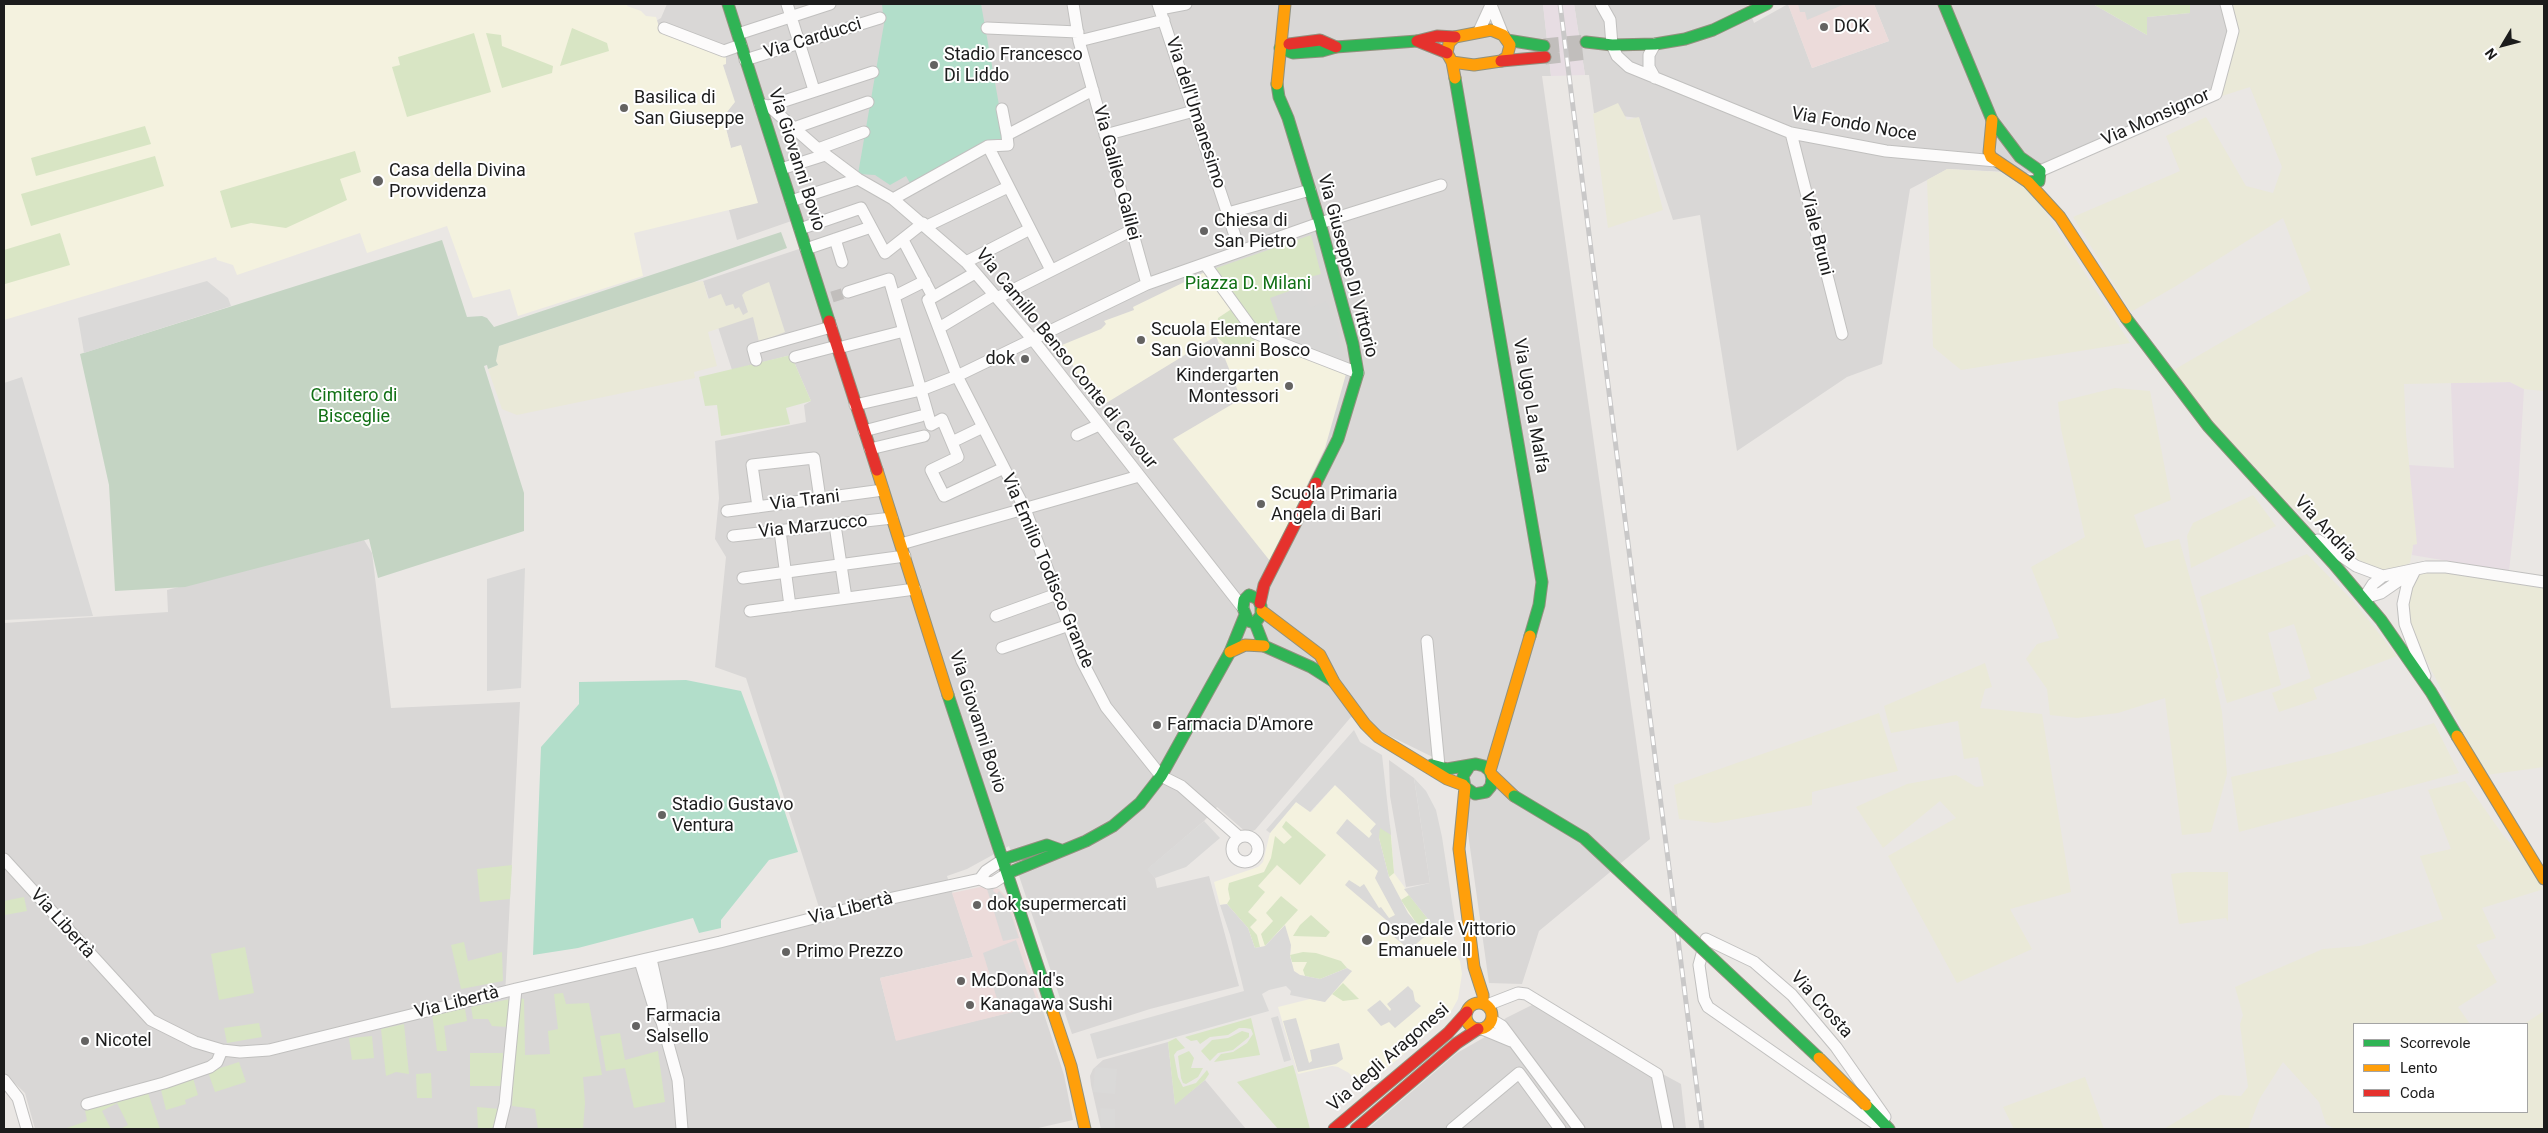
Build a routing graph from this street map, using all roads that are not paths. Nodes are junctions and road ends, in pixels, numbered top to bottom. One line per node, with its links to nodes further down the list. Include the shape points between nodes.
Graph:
1 (728, 4): 18 (street, Via Giovanni Bovio)
2 (787, 4): 13 (street)
3 (830, 4): 13 (street)
4 (1073, 4): 19 (street, Via Galileo Galilei)
5 (1186, 4): 12 (street)
6 (1284, 4): 28 (street, Via Giuseppe Di Vittorio)
7 (1601, 4): 26 (street, via 1610,20)
8 (1767, 4): 24 (street, via 1713,30)
9 (1944, 4): 42 (street)
10 (2226, 4): 54 (street, Via Monsignor, via 2233,31 2216,94)
11 (1491, 5): 17 (street); 21 (street)
12 (1161, 11): 19 (street); 41 (street, Via dell'Umanesimo)
13 (790, 16): 18 (street); 23 (street)
14 (880, 18): 23 (street, Via Carducci)
15 (664, 28): 25 (street, via 724,50)
16 (987, 28): 19 (street)
17 (1478, 31): 20 (street); 21 (street, via 1491,30)
18 (738, 34): 25 (street, Via Giovanni Bovio)
19 (1079, 37): 37 (street, Via Galileo Galilei)
20 (1455, 37): 22 (street, via 1437,36); 29 (street, via 1449,43)
21 (1505, 38): 31 (street, via 1510,51); 31 (street, via 1545,51)
22 (1417, 41): 28 (street, via 1336,47 1320,40 1292,43); 29 (street)
23 (799, 44): 30 (street, Via Carducci); 36 (street)
24 (1655, 44): 26 (street); 34 (street, via 1649,55 1649,67)
25 (741, 45): 30 (street, Via Giovanni Bovio)
26 (1612, 45): 27 (street); 34 (street, Via Fondo Noce, via 1617,56 1629,67)
27 (1587, 47)
28 (1280, 48): 59 (street, Via Giuseppe Di Vittorio, via 1280,78 1287,94 1288,118)
29 (1449, 57): 32 (street); 35 (street, Via Ugo La Malfa)
30 (745, 60): 39 (street, Via Giovanni Bovio)
31 (1501, 61): 32 (street)
32 (1474, 65): 35 (street)
33 (873, 72): 36 (street)
34 (1655, 78): 45 (street, Via Fondo Noce)
35 (1456, 89): 142 (street, Via Ugo La Malfa, via 1542,582 1539,605)
36 (814, 90): 39 (street)
37 (1093, 90): 46 (street); 47 (street, Via Galileo Galilei)
38 (868, 102): 43 (street)
39 (764, 105): 43 (street, Via Camillo Benso Conte di Cavour); 53 (street, Via Giovanni Bovio)
40 (1002, 109): 46 (street)
41 (1194, 111): 47 (street); 62 (street, Via dell'Umanesimo)
42 (1992, 120): 48 (street); 49 (street)
43 (794, 128): 51 (street, Via Camillo Benso Conte di Cavour)
44 (864, 132): 51 (street)
45 (1791, 134): 52 (street, Via Fondo Noce, via 1886,151); 88 (street, Viale Bruni)
46 (1007, 135): 50 (street, via 1008,145)
47 (1105, 135): 69 (street, Via Galileo Galilei)
48 (2008, 139): 49 (street, via 1998,137); 54 (street, via 2020,157)
49 (1992, 143): 52 (street, via 1989,154)
50 (988, 146): 58 (street); 60 (street)
51 (822, 152): 53 (street); 55 (street, Via Camillo Benso Conte di Cavour)
52 (1996, 161): 56 (street, Via Fondo Noce)
53 (781, 170): 61 (street, Via Giovanni Bovio)
54 (2041, 172): 56 (street, via 2038,182); 63 (street, Via Andria)
55 (858, 179): 60 (street, Via Camillo Benso Conte di Cavour); 61 (street)
56 (2028, 182): 63 (street, Via Andria)
57 (1441, 185): 64 (street)
58 (1008, 187): 65 (street); 68 (street)
59 (1310, 190): 62 (street); 64 (street, Via Giuseppe Di Vittorio)
60 (892, 199): 65 (street, Via Camillo Benso Conte di Cavour)
61 (791, 201): 67 (street, Via Giovanni Bovio)
62 (1228, 213): 73 (street, Via dell'Umanesimo)
63 (2060, 217): 114 (street, Via Andria, via 2126,319 2165,372 2208,426)
64 (1320, 224): 73 (street); 93 (street, Via Giuseppe Di Vittorio, via 1354,344)
65 (925, 225): 71 (street); 75 (street, Via Camillo Benso Conte di Cavour)
66 (871, 227): 67 (street, via 861,208); 70 (street); 71 (street, via 885,254)
67 (800, 228): 72 (street, Via Giovanni Bovio)
68 (1030, 229): 75 (street); 77 (street)
69 (1132, 230): 77 (street); 80 (street, Via Galileo Galilei)
70 (835, 239): 72 (street); 74 (street)
71 (903, 240): 79 (street, Via Emilio Todisco Grande)
72 (806, 249): 85 (street, Via Giovanni Bovio, via 827,298)
73 (1240, 251): 76 (street)
74 (842, 262)
75 (966, 262): 78 (street, Via Camillo Benso Conte di Cavour)
76 (1206, 264): 80 (street); 93 (street, via 1255,333)
77 (1051, 270): 83 (street)
78 (975, 272): 83 (street, Via Camillo Benso Conte di Cavour); 84 (street)
79 (926, 281): 82 (street); 84 (street, Via Emilio Todisco Grande)
80 (1147, 284): 89 (street)
81 (848, 292): 82 (street, via 889,279)
82 (895, 296): 87 (street)
83 (995, 296): 86 (street); 89 (street, Via Camillo Benso Conte di Cavour)
84 (931, 298): 86 (street, Via Emilio Todisco Grande)
85 (831, 327): 90 (street, Via Giovanni Bovio); 92 (street, via 753,349)
86 (939, 328): 94 (street, Via Emilio Todisco Grande)
87 (904, 331): 90 (street); 95 (street)
88 (1842, 334)
89 (1034, 341): 94 (street); 98 (street, Via Camillo Benso Conte di Cavour)
90 (837, 347): 91 (street); 96 (street, Via Giovanni Bovio)
91 (795, 357)
92 (756, 360)
93 (1358, 373): 130 (street, Via Giuseppe Di Vittorio, via 1338,439)
94 (957, 376): 95 (street); 99 (street, Via Emilio Todisco Grande)
95 (920, 390): 96 (street); 103 (street, via 931,424 942,419)
96 (855, 404): 100 (street, Via Giovanni Bovio)
97 (921, 416): 100 (street)
98 (1099, 425): 101 (street); 106 (street, Via Camillo Benso Conte di Cavour)
99 (983, 427): 103 (street); 105 (street, Via Emilio Todisco Grande)
100 (864, 431): 104 (street, Via Giovanni Bovio)
101 (1077, 435)
102 (924, 436): 104 (street)
103 (952, 442): 105 (street, via 958,457 931,470 944,496)
104 (870, 449): 107 (street, Via Giovanni Bovio)
105 (1004, 468): 110 (street, Via Emilio Todisco Grande)
106 (1140, 476): 110 (street); 125 (street, Via Camillo Benso Conte di Cavour)
107 (883, 490): 108 (street, Via Trani); 112 (street, Via Giovanni Bovio)
108 (820, 499): 109 (street, Via Trani); 109 (street, via 814,458 752,465)
109 (758, 507): 111 (street, Via Trani)
110 (1025, 509): 117 (street); 127 (street, Via Emilio Todisco Grande)
111 (727, 511)
112 (892, 518): 113 (street, Via Marzucco); 117 (street, Via Giovanni Bovio)
113 (835, 525): 115 (street, Via Marzucco); 119 (street)
114 (2301, 529): 122 (street, via 2356,566); 129 (street, Via Andria)
115 (780, 531): 116 (street, Via Marzucco); 121 (street)
116 (733, 536)
117 (901, 544): 118 (street, Via Giovanni Bovio)
118 (905, 556): 119 (street); 126 (street, Via Giovanni Bovio)
119 (840, 565): 121 (street); 128 (street)
120 (2416, 570): 122 (street); 124 (street, via 2446,567); 129 (street, via 2381,592); 141 (street, via 2407,586 2403,604 2405,624)
121 (786, 572): 123 (street); 131 (street)
122 (2383, 576): 129 (street)
123 (743, 578)
124 (2544, 582)
125 (1227, 587): 130 (street, Via Camillo Benso Conte di Cavour); 134 (street, Via Camillo Benso Conte di Cavour)
126 (915, 589): 128 (street); 155 (street, Via Giovanni Bovio)
127 (1057, 594): 133 (street); 135 (street, Via Emilio Todisco Grande)
128 (846, 598): 131 (street)
129 (2364, 598): 141 (street, Via Andria)
130 (1255, 601): 134 (street, Via Giuseppe Di Vittorio); 134 (street, Via Giuseppe Di Vittorio, via 1260,619); 140 (street, Via Camillo Benso Conte di Cavour, via 1320,655)
131 (790, 606): 132 (street)
132 (750, 611)
133 (996, 616)
134 (1248, 617): 137 (street, Via Camillo Benso Conte di Cavour); 139 (street, Via Giuseppe Di Vittorio)
135 (1069, 625): 138 (street); 147 (street, Via Emilio Todisco Grande, via 1082,661 1106,707)
136 (1427, 641): 144 (street)
137 (1264, 646): 139 (street); 140 (street, Via Camillo Benso Conte di Cavour, via 1311,667)
138 (1002, 648)
139 (1233, 648): 147 (street, Via Giuseppe Di Vittorio)
140 (1334, 682): 143 (street, Via Camillo Benso Conte di Cavour, via 1378,737)
141 (2431, 692): 158 (street, Via Andria)
142 (1504, 728): 145 (street); 146 (street, Via Ugo La Malfa)
143 (1423, 763): 144 (street); 148 (street)
144 (1439, 766): 145 (street, via 1448,769)
145 (1471, 766): 146 (street, via 1484,766); 148 (street, via 1463,776)
146 (1491, 773): 149 (street, via 1492,782); 150 (street)
147 (1161, 776): 152 (street, via 1180,786); 153 (street, Via Giuseppe Di Vittorio, via 1140,803 1113,826)
148 (1464, 786): 149 (street, via 1471,793); 151 (street)
149 (1483, 792): 150 (street); 151 (street)
150 (1514, 796): 182 (street, Via Crosta, bridge, via 1584,838 1813,1052)
151 (1460, 824): 160 (street, via 1459,849)
152 (1239, 837)
153 (1061, 850): 155 (street, Via Giuseppe Di Vittorio, via 1047,845); 156 (street, Via Giuseppe Di Vittorio, via 1045,860)
154 (4, 859): 168 (street, Via Libertà, via 151,1020 195,1042)
155 (1004, 859): 156 (street, Via Giovanni Bovio); 157 (street, Via Libertà)
156 (1008, 873): 157 (street, Via Libertà, via 994,882); 174 (street, Via Giovanni Bovio, via 1071,1066)
157 (980, 879): 159 (street, Via Libertà, via 888,898)
158 (2544, 879)
159 (645, 960): 161 (street, Via Libertà); 173 (street, via 653,1004 662,1022 678,1080)
160 (1474, 967): 163 (street); 164 (street)
161 (516, 988): 168 (street, Via Libertà, via 269,1050); 172 (street, via 505,1104)
162 (1508, 998): 163 (street); 165 (street); 180 (street, via 1518,993 1526,994 1657,1074)
163 (1485, 1004): 164 (street, via 1474,1004); 165 (street)
164 (1467, 1011): 166 (street, via 1470,1025); 175 (street, Via degli Aragonesi, via 1448,1033)
165 (1492, 1018): 166 (street); 167 (street)
166 (1480, 1029): 167 (street); 176 (street, Via degli Aragonesi, via 1457,1043)
167 (1512, 1041): 179 (street)
168 (222, 1050): 170 (street, via 217,1062 210,1067)
169 (4, 1080): 171 (street, via 18,1098)
170 (87, 1104)
171 (27, 1129)
172 (499, 1129)
173 (682, 1129)
174 (1085, 1129)
175 (1334, 1129)
176 (1356, 1129)
177 (1452, 1129): 178 (street, via 1519,1072)
178 (1560, 1129)
179 (1579, 1129)
180 (1668, 1129)
181 (1882, 1129): 183 (street, Via Crosta, via 1708,1007 1699,965 1706,939 1754,962 1792,995 1836,1047)
182 (1889, 1129)
183 (1893, 1129)

